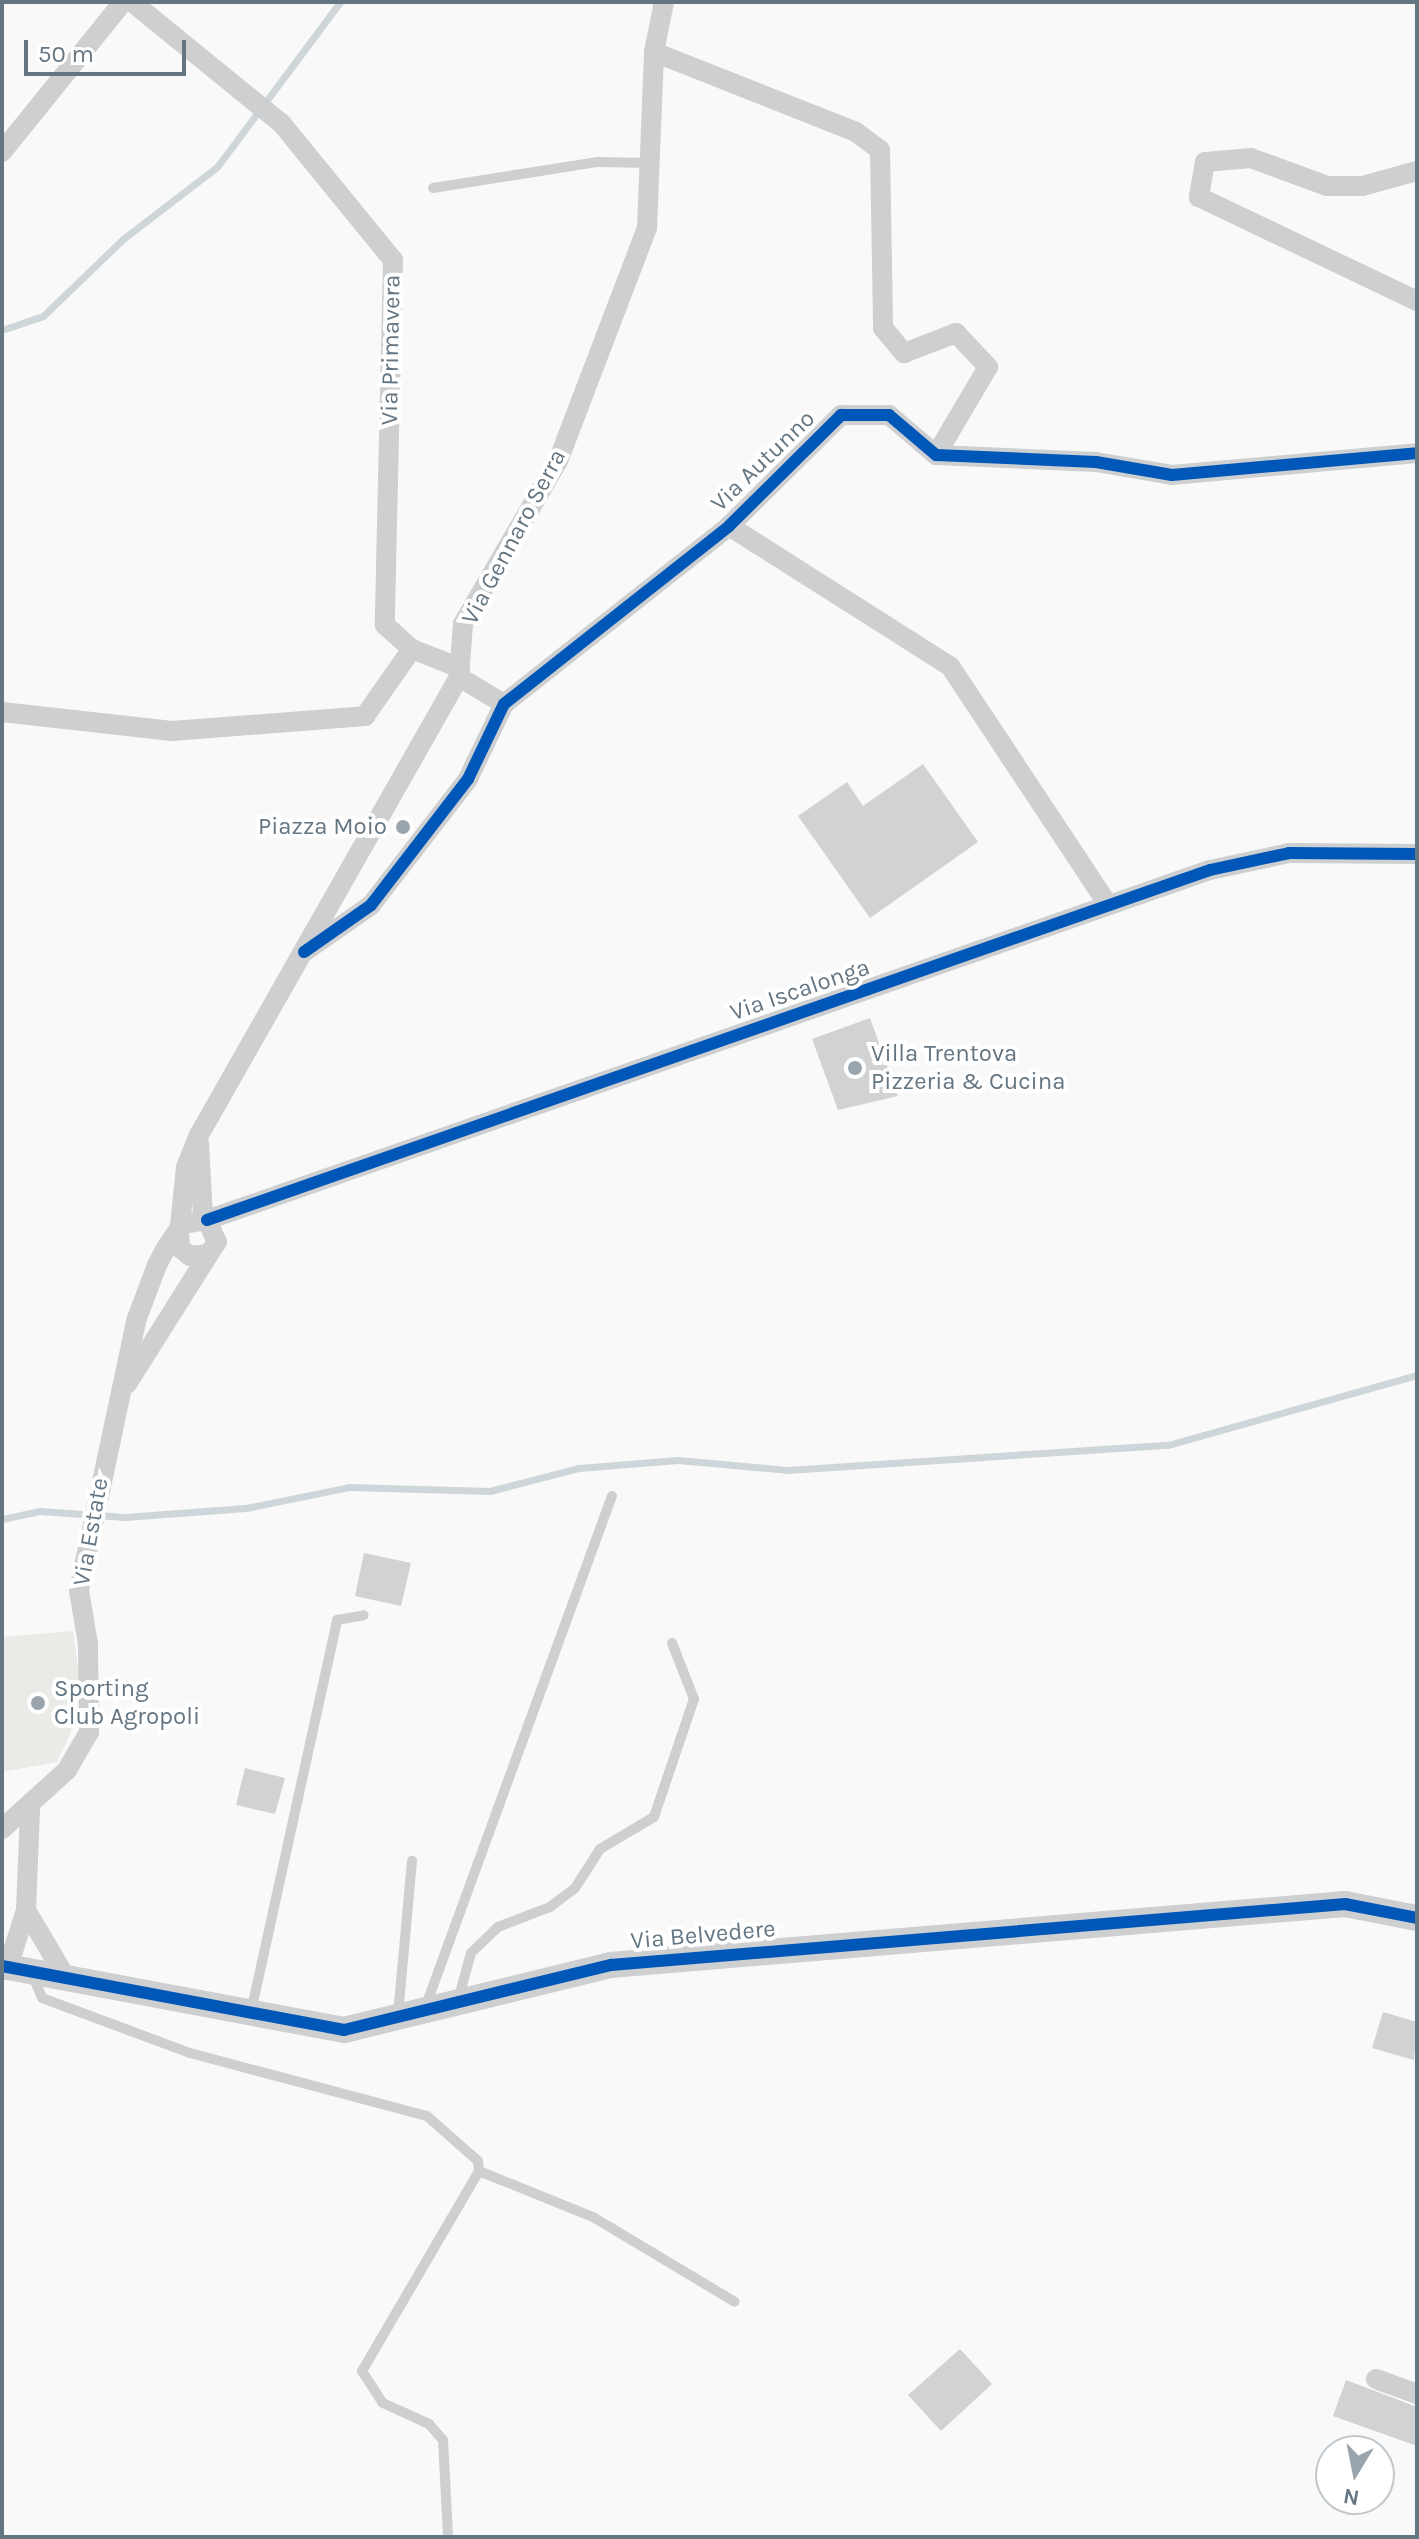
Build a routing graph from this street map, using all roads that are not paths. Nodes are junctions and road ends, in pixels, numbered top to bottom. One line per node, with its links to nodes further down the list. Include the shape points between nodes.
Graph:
1 (123, 2): 5 (street)
2 (132, 2): 13 (street, Via Primavera, via 276,119 393,260 385,625)
3 (664, 2): 4 (street, Via Gennaro Serra)
4 (654, 52): 6 (street, Via Gennaro Serra); 11 (street, via 856,132 880,150 883,328 904,353 956,333 988,367)
5 (2, 152)
6 (650, 163): 8 (lane, via 598,162); 14 (street, Via Gennaro Serra, via 647,228 558,461 463,624)
7 (1417, 171): 9 (street, via 1362,186 1327,186 1251,158 1205,162 1199,197)
8 (433, 188)
9 (1417, 301)
10 (1417, 453): 11 (street, via 1172,475 1096,462)
11 (936, 455): 12 (street, Via Autunno, via 889,415 841,415)
12 (729, 526): 15 (street, Via Autunno); 18 (street, via 950,666 962,696)
13 (412, 649): 14 (street, Via Primavera); 16 (street, via 365,716 172,731)
14 (460, 672): 15 (street); 19 (street, Via Gennaro Serra)
15 (504, 704): 19 (street, Via Autunno, via 468,779 371,905)
16 (2, 712)
17 (1417, 854): 18 (street, Via Iscalonga, via 1289,853 1210,870)
18 (1108, 905): 21 (street, Via Iscalonga)
19 (304, 952): 20 (street, Via Estate, via 244,1045)
20 (199, 1135): 22 (street, Via Estate); 23 (street, Via Estate, via 186,1167)
21 (254, 1203): 22 (street, Via Iscalonga); 24 (street, Via Iscalonga)
22 (205, 1219): 23 (street, Via Iscalonga); 24 (street)
23 (180, 1228): 24 (street, via 184,1253); 25 (street, Via Estate, via 136,1321)
24 (213, 1248): 25 (street, Via Estate)
25 (121, 1394): 29 (street, Via Estate, via 79,1590 88,1644 89,1732 67,1770)
26 (612, 1496): 38 (lane)
27 (364, 1615): 39 (lane, via 337,1620)
28 (672, 1643): 37 (lane, via 694,1699 654,1817 600,1849 575,1888 550,1907 498,1927 471,1953)
29 (30, 1810): 30 (street, Via Estate); 32 (street)
30 (2, 1829)
31 (412, 1861): 40 (lane)
32 (26, 1910): 34 (street, via 13,1951); 36 (street)
33 (1417, 1918): 37 (street, Via Belvedere, via 1345,1904 626,1964)
34 (2, 1963): 35 (street, Via Belvedere)
35 (31, 1971): 36 (street, Via Belvedere); 41 (lane, via 42,1998 190,2053 427,2116 461,2141)
36 (66, 1978): 39 (street, Via Belvedere)
37 (457, 2002): 38 (street, Via Belvedere)
38 (425, 2010): 40 (street, Via Belvedere)
39 (251, 2012): 40 (street, Via Belvedere, via 344,2030)
40 (398, 2017)
41 (479, 2171): 42 (lane, via 593,2217); 45 (lane, via 362,2371 383,2403 429,2424 443,2440)
42 (735, 2302)
43 (1376, 2379): 44 (street)
44 (1417, 2394)
45 (448, 2537)

